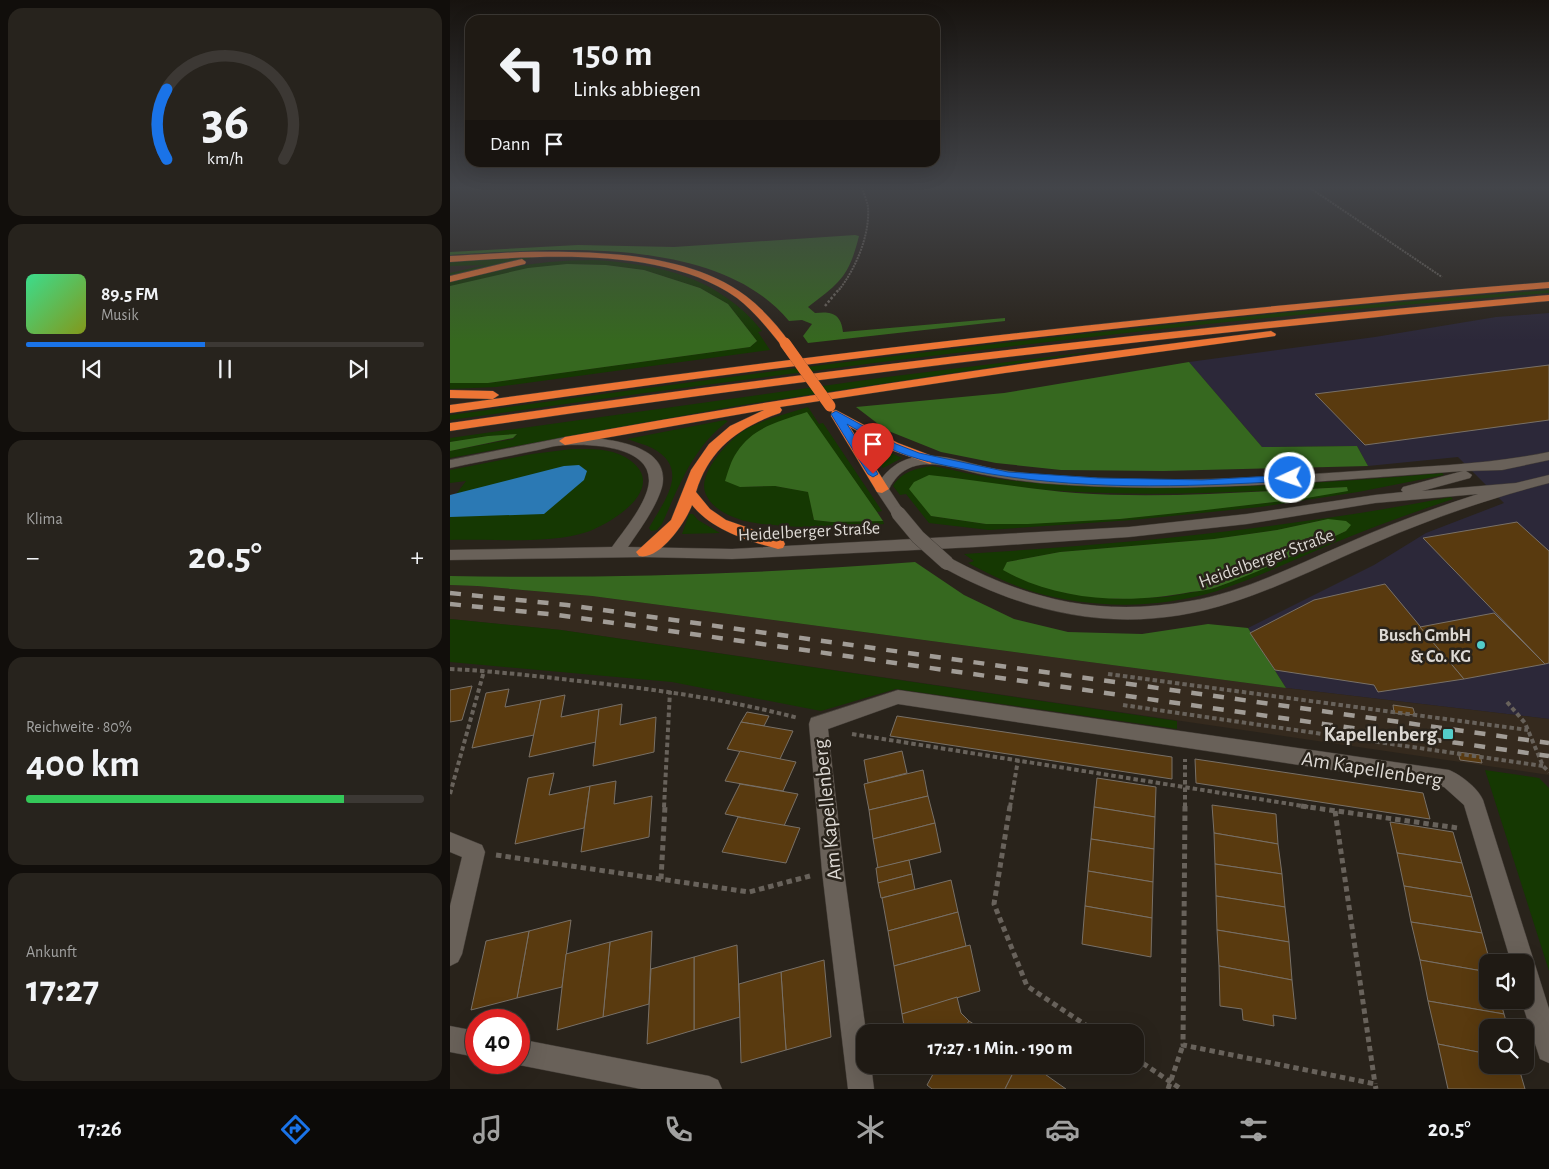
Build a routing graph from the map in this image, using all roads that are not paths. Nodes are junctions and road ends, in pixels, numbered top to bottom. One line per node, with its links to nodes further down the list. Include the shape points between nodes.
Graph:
1 (589, 256): 2 (highway, via 535,254); 3 (highway, via 519,263); 9 (highway, bridge, via 654,262 711,279 735,292 758,311)
2 (450, 259)
3 (450, 279)
4 (1549, 285): 8 (highway, via 1301,305 1088,327)
5 (1549, 298): 6 (highway)
6 (1402, 310): 9 (highway, via 1346,324 1062,360); 11 (highway, via 1104,340)
7 (450, 394): 8 (highway)
8 (532, 397): 10 (highway)
9 (832, 405): 12 (highway); 14 (highway, via 893,446); 19 (highway); 20 (highway, via 770,412 738,425 721,437 708,453)
10 (450, 409)
11 (450, 427)
12 (565, 441): 15 (street); 24 (street, via 627,447 652,465 656,478 653,494)
13 (1549, 456): 16 (street)
14 (930, 460): 16 (street, via 1047,479 1202,483); 19 (street, via 912,462 896,470)
15 (450, 464)
16 (1512, 464): 21 (street)
17 (1549, 479): 18 (street, Heidelberger Straße)
18 (1513, 487): 19 (street, Heidelberger Straße, bridge, via 1391,530 1226,598 1178,609 1119,614 1064,608 1010,595 963,573 918,538); 21 (street)
19 (882, 489)
20 (689, 493): 23 (highway, via 705,512 721,523); 25 (highway, via 674,527)
21 (1375, 499): 22 (street, Heidelberger Straße, via 1246,519 1129,532)
22 (976, 542): 23 (street, Heidelberger Straße); 25 (street, Heidelberger Straße, via 786,553)
23 (778, 544): 25 (street, Heidelberger Straße)
24 (617, 552): 25 (street, Heidelberger Straße); 26 (street, Heidelberger Straße)
25 (644, 552)
26 (450, 555)
27 (450, 842): 28 (street, via 474,852)
28 (450, 954)
29 (1520, 954): 36 (street, Am Kapellenberg, via 1473,800 1449,779 898,697 818,724)
30 (1534, 1001): 33 (street)
31 (450, 1039): 32 (street)
32 (465, 1042)
33 (1549, 1050)
34 (530, 1054): 35 (street)
35 (709, 1089)
36 (861, 1089)

